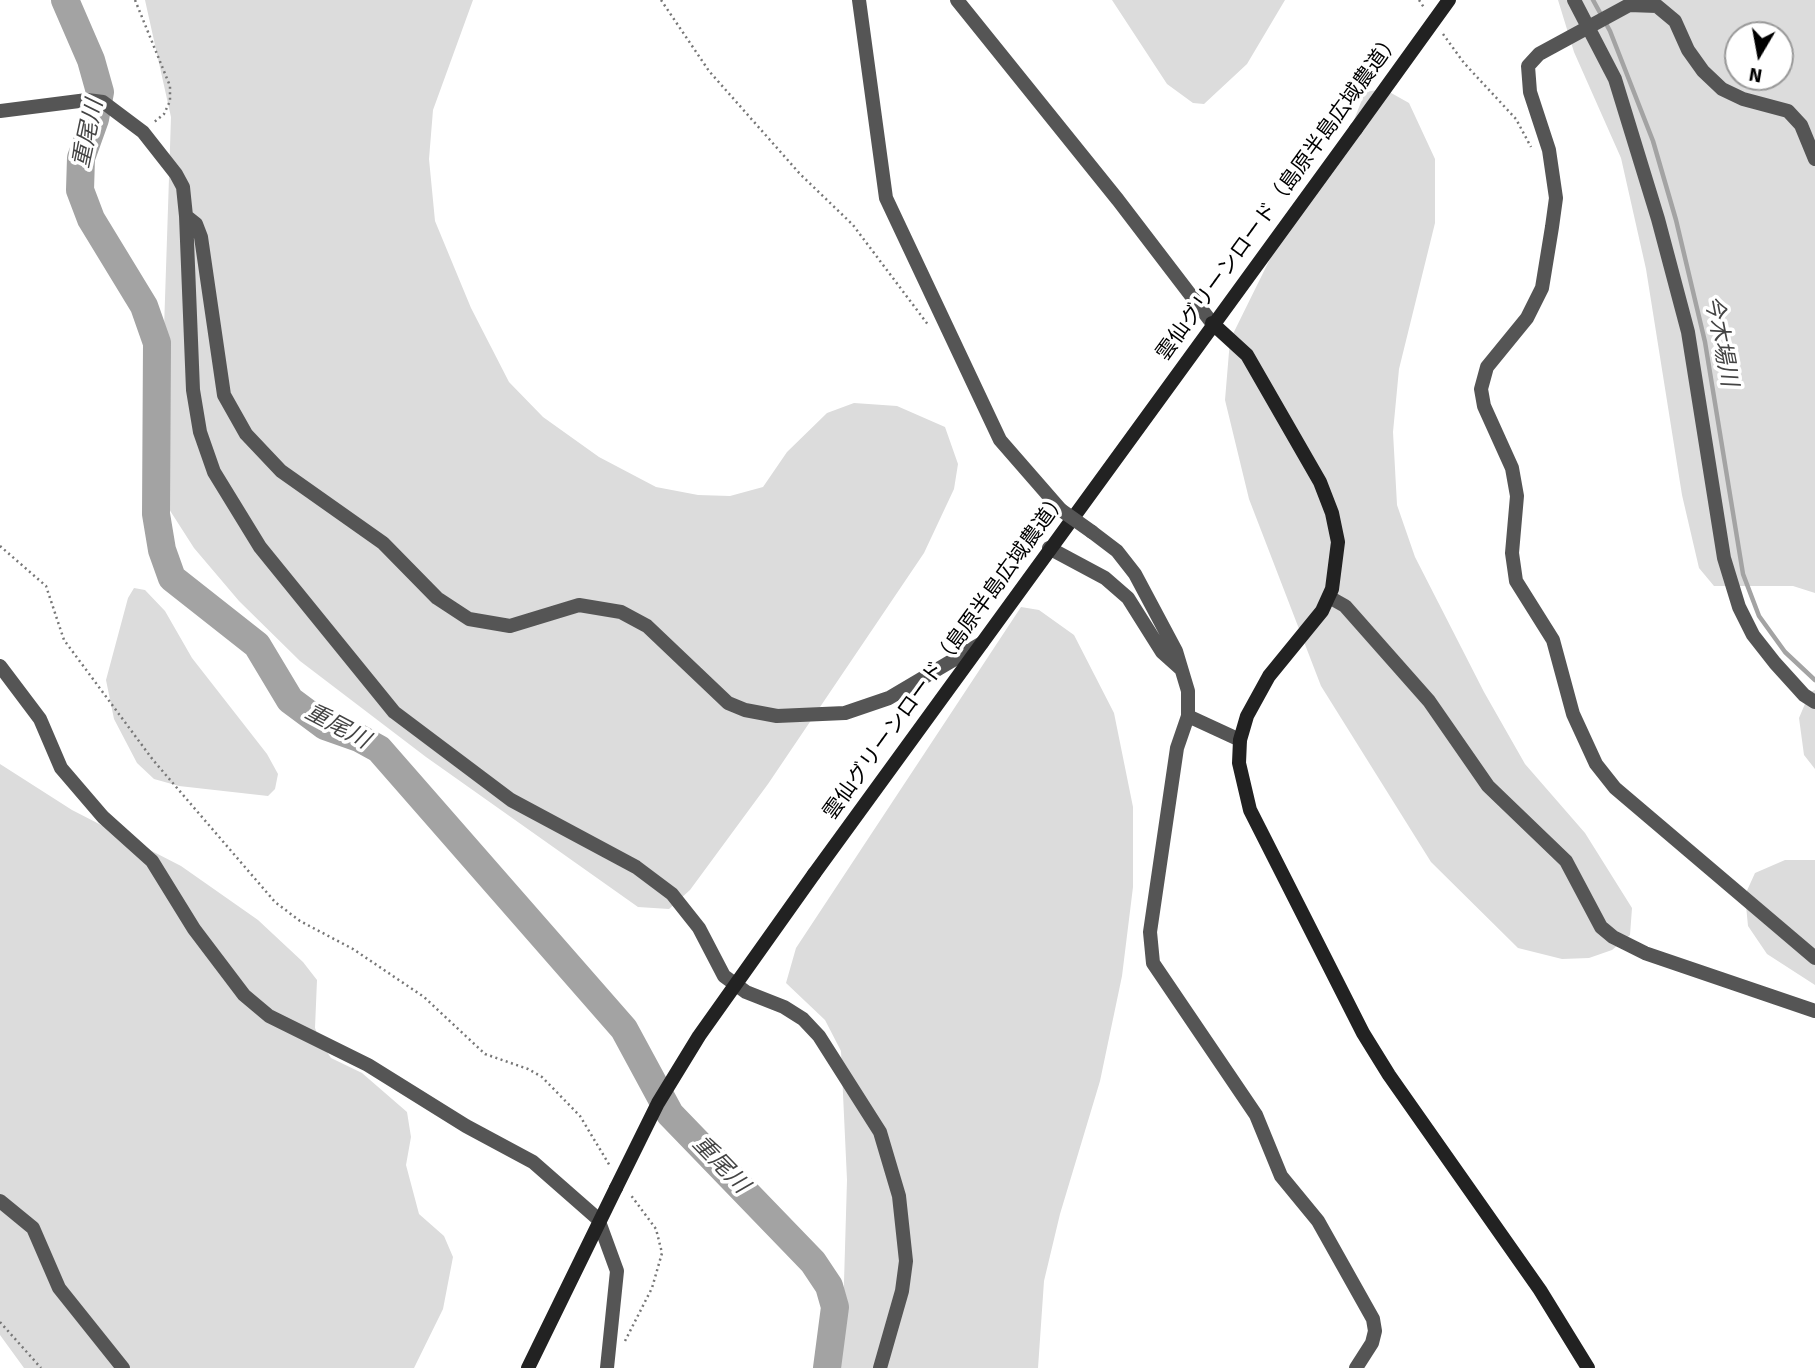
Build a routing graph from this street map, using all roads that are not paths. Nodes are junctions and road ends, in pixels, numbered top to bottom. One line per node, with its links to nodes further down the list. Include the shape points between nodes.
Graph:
1 (859, 0): 14 (street, bridge, via 886,198 1000,440 1060,510 1117,551 1135,574)
2 (957, 0): 9 (street)
3 (1449, 0): 9 (street, 雲仙グリーンロード（島原半島広域農道）, bridge)
4 (1574, 0): 5 (street)
5 (1597, 23): 7 (street, via 1629,5 1643,3 1667,12 1703,71 1722,89 1743,99 1788,111 1801,125); 15 (street, via 1688,332 1724,558 1739,607 1775,663); 18 (street, via 1539,54 1528,66 1530,92 1549,150 1556,198 1552,227 1542,288 1527,318 1487,367 1481,389 1512,468 1517,496 1512,553 1516,581 1553,640 1573,714 1596,764 1615,788)
6 (0, 111): 8 (street, via 103,102 143,132 183,187)
7 (1815, 159)
8 (186, 216): 12 (street, via 201,237 224,395 246,434 281,471 383,543 437,598 469,619 510,626 579,605 621,612 647,626 728,703 777,716 845,713 889,698); 25 (street, via 188,323 200,432 214,472 260,547 394,712 511,800 636,867 672,894 699,928 724,976 746,992 803,1019 819,1036 880,1132 899,1196 906,1261)
9 (1212, 323): 10 (street, 雲仙グリーンロード（島原半島広域農道）); 11 (street, via 1247,355 1320,482 1338,542)
10 (1049, 548): 12 (street, 雲仙グリーンロード（島原半島広域農道）); 14 (street, via 1105,578 1128,598 1162,652)
11 (1329, 597): 17 (street, via 1309,631 1256,694); 19 (street, via 1345,606 1429,701 1488,786 1551,843 1566,861 1601,926 1613,937 1645,953)
12 (982, 643): 21 (street, 雲仙グリーンロード（島原半島広域農道）, bridge, via 699,1036 658,1103 621,1188)
13 (0, 666): 21 (street, via 40,719 61,768 103,817 152,861 194,929 244,995 269,1016 368,1065 533,1162)
14 (1182, 670): 16 (street)
15 (1815, 702)
16 (1188, 716): 17 (street); 26 (street, via 1177,748 1150,932 1153,963 1256,1115 1281,1176 1318,1221 1373,1319 1372,1343)
17 (1240, 740): 27 (street, via 1239,763 1250,810 1363,1033 1540,1290)
18 (1815, 958)
19 (1815, 1011)
20 (0, 1201): 22 (street, via 33,1228 59,1288)
21 (598, 1219): 23 (street, 雲仙グリーンロード（島原半島広域農道）); 24 (street, via 617,1271)
22 (123, 1368)
23 (528, 1368)
24 (607, 1368)
25 (880, 1368)
26 (1356, 1368)
27 (1588, 1368)

